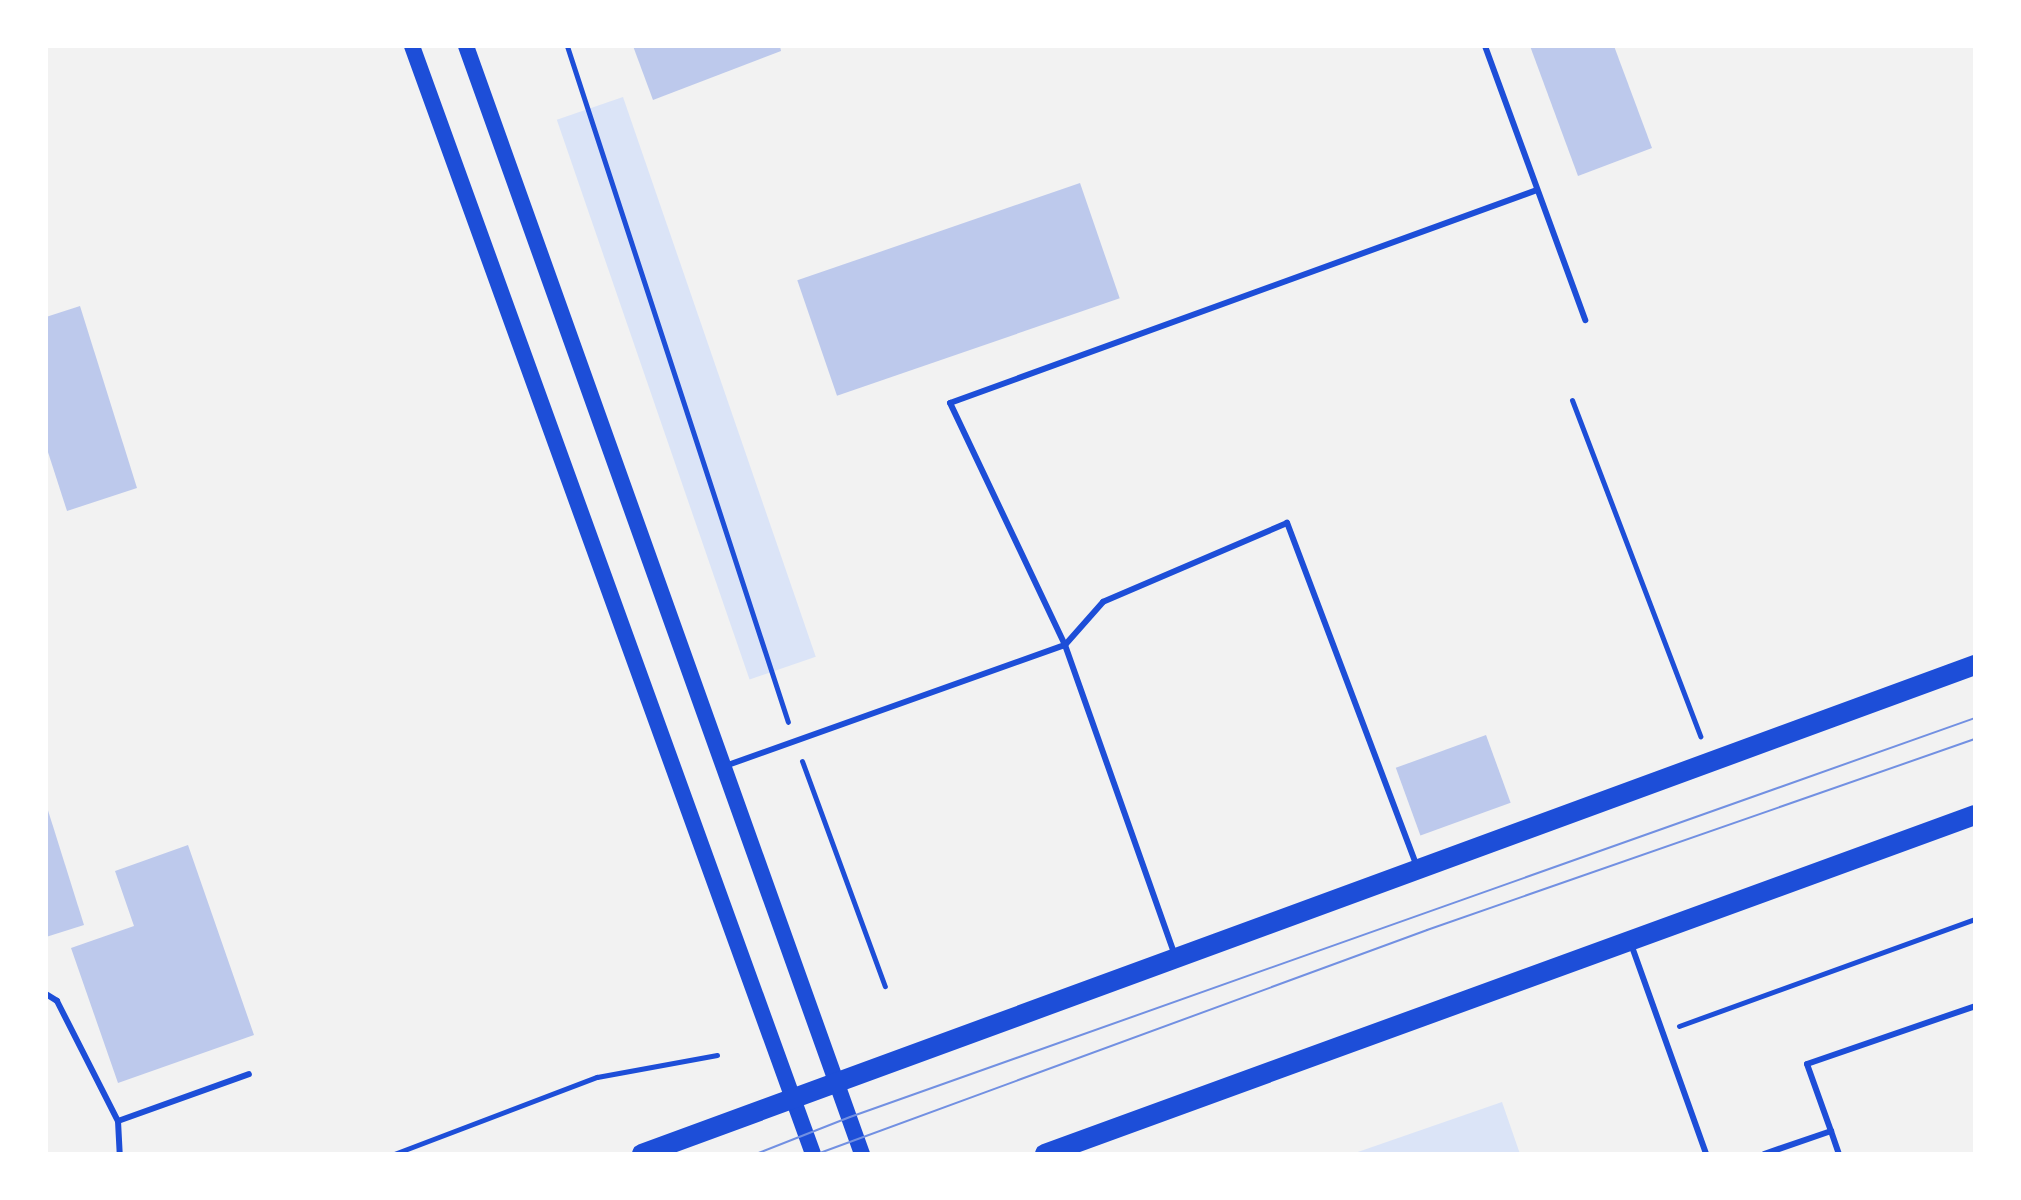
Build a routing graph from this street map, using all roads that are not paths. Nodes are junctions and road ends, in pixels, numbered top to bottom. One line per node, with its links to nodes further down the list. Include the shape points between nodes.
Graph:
1 (412, 46): 17 (main road)
2 (466, 46): 8 (main road)
3 (1485, 46): 4 (lane)
4 (1537, 190): 5 (lane); 6 (lane, via 950,403)
5 (1585, 320)
6 (1065, 645): 8 (lane); 10 (lane, via 1103,602 1287,523); 12 (lane)
7 (1975, 665): 10 (main road)
8 (723, 767): 16 (main road)
9 (1975, 815): 11 (main road)
10 (1417, 868): 12 (main road)
11 (1630, 941): 24 (main road); 25 (lane)
12 (1176, 957): 16 (main road)
13 (46, 994): 18 (lane, via 57,1001)
14 (1975, 1006): 19 (lane, via 1807,1064)
15 (249, 1074): 18 (lane)
16 (836, 1081): 17 (main road); 23 (main road)
17 (793, 1098): 21 (main road); 22 (main road)
18 (118, 1121): 20 (lane)
19 (1831, 1131): 26 (lane); 27 (lane)
20 (120, 1154)
21 (642, 1154)
22 (813, 1154)
23 (862, 1154)
24 (1045, 1154)
25 (1706, 1154)
26 (1764, 1154)
27 (1839, 1154)

